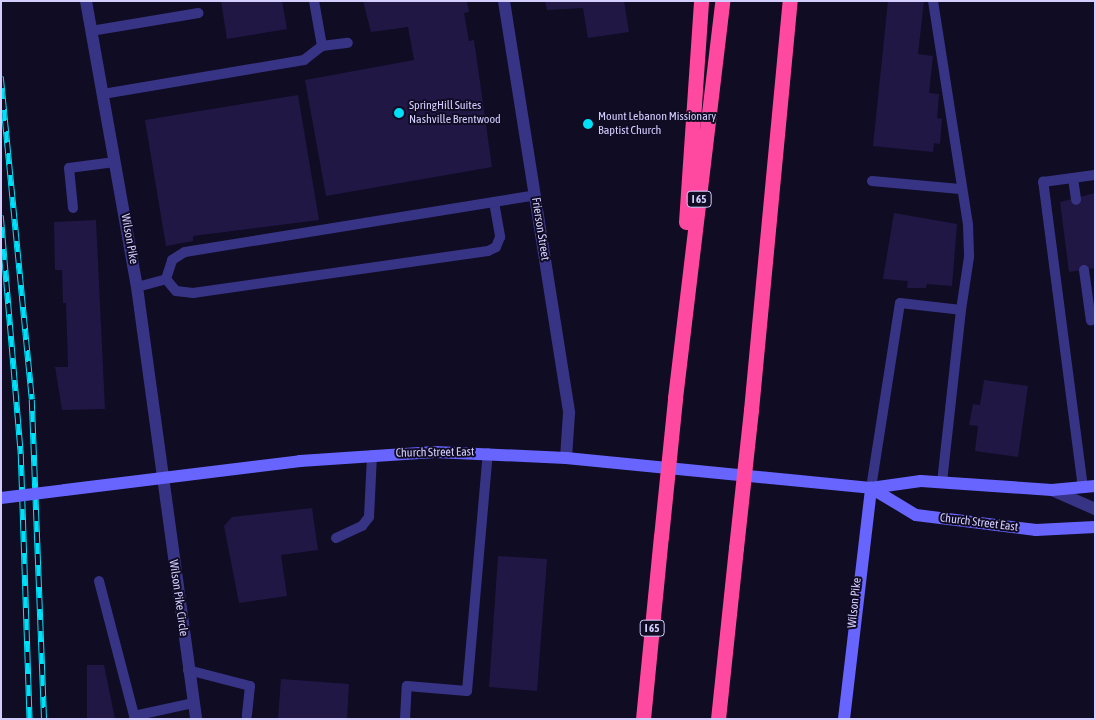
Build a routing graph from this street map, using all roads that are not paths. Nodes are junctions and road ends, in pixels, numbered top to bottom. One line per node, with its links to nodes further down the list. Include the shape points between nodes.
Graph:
1 (86, 1): 9 (street, Wilson Pike)
2 (314, 1): 11 (lane)
3 (504, 1): 18 (street, Frierson Street)
4 (701, 1): 27 (highway)
5 (722, 1): 27 (highway, I 65)
6 (790, 1): 48 (highway, bridge)
7 (932, 1): 17 (lane)
8 (199, 13): 9 (lane)
9 (91, 31): 12 (street, Wilson Pike)
10 (348, 43): 11 (lane)
11 (322, 46): 12 (lane, via 304,60)
12 (103, 94): 13 (street, Wilson Pike)
13 (115, 162): 21 (lane, via 69,168); 24 (street, Wilson Pike)
14 (1095, 175): 15 (lane)
15 (1073, 178): 19 (lane); 33 (lane, via 1043,182)
16 (872, 181): 17 (lane)
17 (960, 189): 25 (lane, via 969,257)
18 (535, 195): 20 (lane); 30 (street, Frierson Street, via 569,413)
19 (1076, 200)
20 (494, 202): 23 (lane, via 185,252 172,260); 23 (lane, via 500,237 496,247 488,251 193,293 176,291)
21 (73, 208)
22 (1084, 270): 26 (lane)
23 (166, 279): 24 (lane)
24 (137, 287): 31 (street, Wilson Pike)
25 (961, 310): 32 (lane); 34 (lane, via 900,303)
26 (1091, 321)
27 (675, 398): 47 (highway, I 65, bridge)
28 (488, 453): 29 (main road, Church Street East); 30 (main road, Church Street East); 46 (lane, via 467,690 407,686)
29 (372, 455): 31 (main road, Church Street East); 39 (lane, via 369,516 362,526)
30 (566, 458): 34 (main road, Church Street East)
31 (161, 478): 36 (main road, Church Street East, bridge); 41 (street, Wilson Pike Circle)
32 (942, 483): 34 (main road, Church Street East); 35 (main road, Church Street East)
33 (1089, 487): 35 (main road, Church Street East)
34 (871, 488): 38 (main road, Church Street East, via 916,515 1036,530); 49 (main road, Wilson Pike)
35 (1052, 490): 37 (street)
36 (1, 498)
37 (1095, 509)
38 (1095, 527)
39 (336, 538)
40 (99, 581): 44 (lane)
41 (188, 670): 42 (street, Wilson Pike Circle); 43 (lane, via 250,686)
42 (193, 703): 44 (lane); 45 (street, Wilson Pike Circle)
43 (247, 716)
44 (134, 718)
45 (196, 719)
46 (405, 719)
47 (643, 719)
48 (718, 719)
49 (844, 719)

